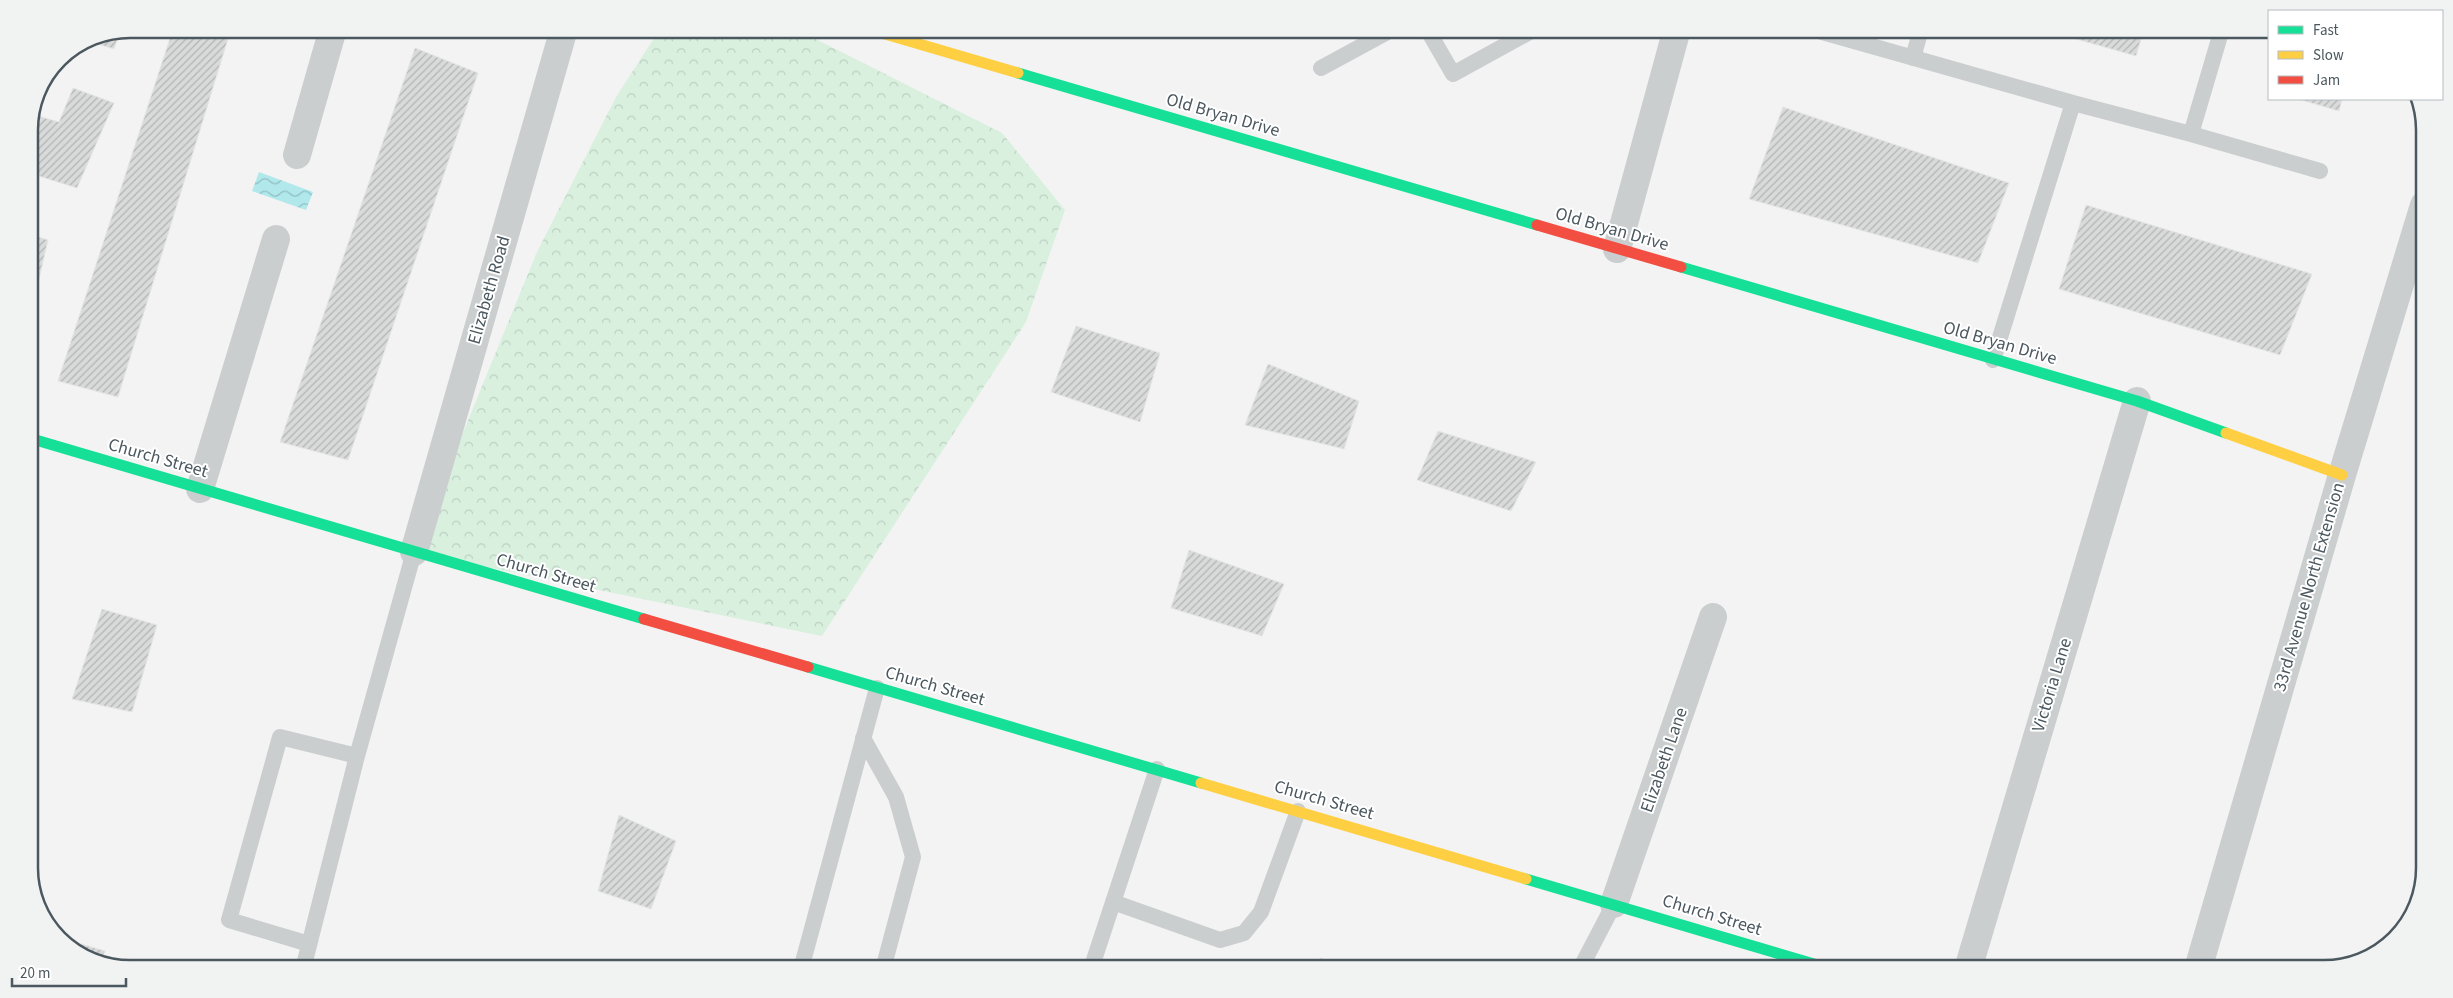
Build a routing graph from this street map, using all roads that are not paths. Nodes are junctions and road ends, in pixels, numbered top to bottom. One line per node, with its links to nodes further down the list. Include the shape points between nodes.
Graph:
1 (330, 38): 15 (street)
2 (561, 38): 25 (street, Elizabeth Road)
3 (899, 38): 19 (street, Old Bryan Drive)
4 (1377, 38): 12 (lane)
5 (1432, 38): 6 (lane, via 1453,74)
6 (1519, 38)
7 (1675, 38): 19 (street)
8 (1843, 38): 11 (lane)
9 (1919, 38): 11 (lane)
10 (2219, 38): 14 (lane)
11 (1913, 58): 13 (lane)
12 (1322, 68)
13 (2073, 102): 14 (lane); 20 (lane)
14 (2191, 134): 16 (lane)
15 (297, 156)
16 (2320, 171)
17 (2415, 234): 23 (street, 33rd Avenue North Extension)
18 (276, 239): 24 (street)
19 (1617, 249): 20 (street, Old Bryan Drive)
20 (1993, 360): 21 (street, Old Bryan Drive)
21 (2137, 401): 23 (street, Old Bryan Drive); 41 (street, Victoria Lane)
22 (38, 441): 24 (street, Church Street)
23 (2342, 475): 42 (street, 33rd Avenue North Extension)
24 (200, 489): 25 (street, Church Street)
25 (414, 552): 27 (street, Church Street); 29 (lane)
26 (1713, 617): 33 (street, Elizabeth Lane)
27 (877, 688): 28 (lane); 30 (street, Church Street)
28 (863, 738): 36 (lane); 37 (lane, via 896,797 913,857)
29 (357, 756): 34 (lane); 34 (lane, via 280,737 229,920)
30 (1157, 770): 31 (street, Church Street); 32 (lane)
31 (1298, 811): 32 (lane, via 1261,912 1244,933 1220,940); 33 (street, Church Street)
32 (1113, 902): 38 (lane)
33 (1614, 904): 39 (lane); 40 (street, Church Street)
34 (309, 944): 35 (lane)
35 (305, 960)
36 (803, 960)
37 (885, 960)
38 (1094, 960)
39 (1585, 960)
40 (1801, 960)
41 (1971, 960)
42 (2201, 960)

